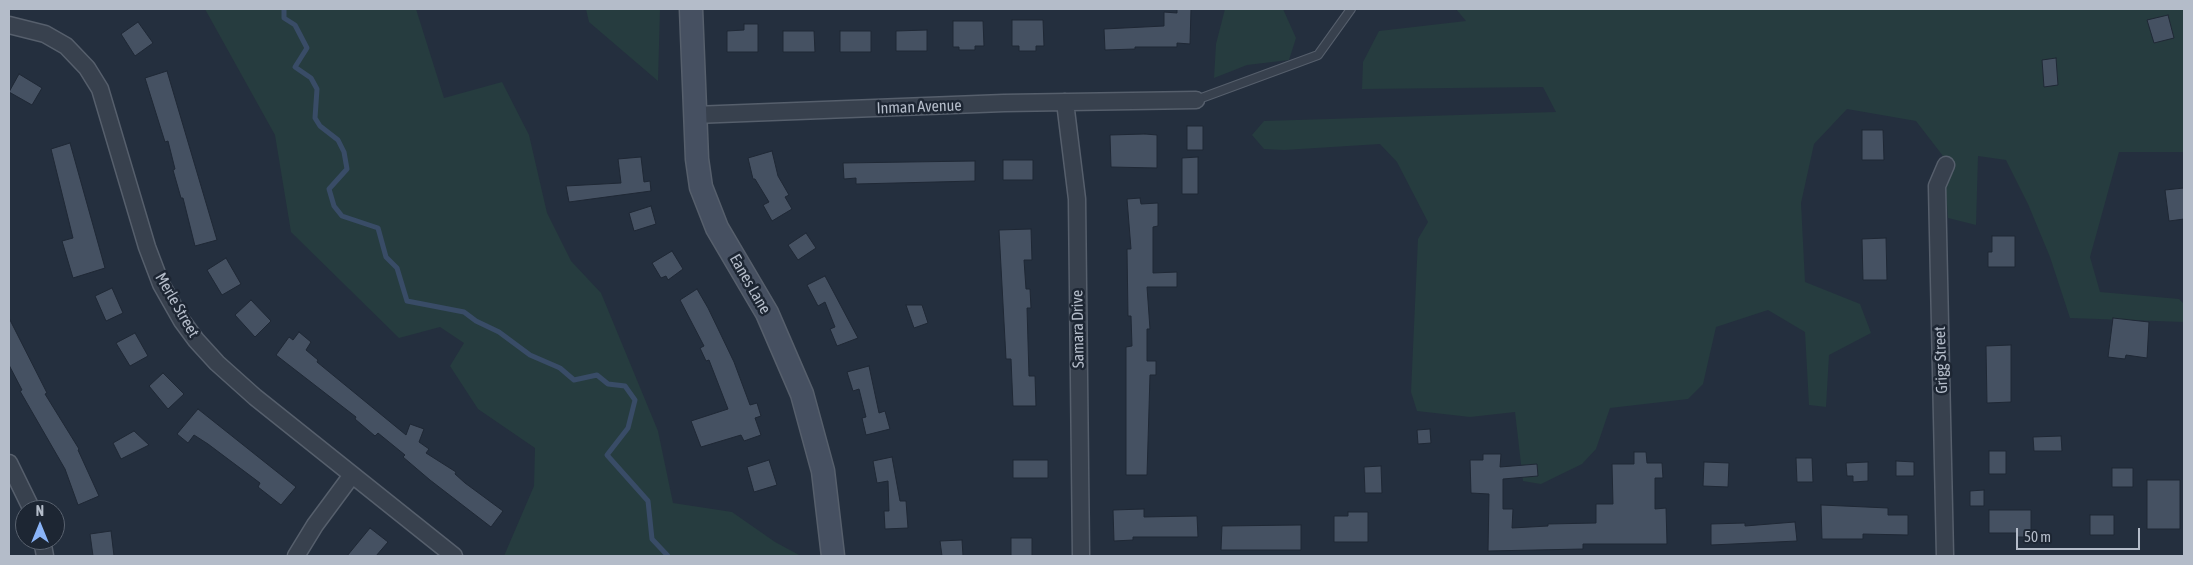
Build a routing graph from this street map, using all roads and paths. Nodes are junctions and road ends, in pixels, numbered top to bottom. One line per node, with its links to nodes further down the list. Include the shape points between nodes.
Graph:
1 (690, 9): 6 (street, Eanes Lane)
2 (1351, 9): 4 (lane, via 1318,55)
3 (9, 25): 9 (street, Merle Street, via 45,34 66,46 96,82 104,96 147,247 161,284 196,340 248,391)
4 (1196, 100): 5 (street, Inman Avenue)
5 (1065, 102): 6 (street, Inman Avenue); 14 (street, Samara Drive, via 1077,199)
6 (694, 115): 13 (street, Eanes Lane, via 704,197 717,228 767,313 802,394 823,471)
7 (1946, 166): 15 (street, Grigg Street, via 1937,186)
8 (9, 463): 10 (street)
9 (352, 475): 11 (street); 12 (street, Merle Street)
10 (27, 500)
11 (296, 556)
12 (454, 556)
13 (833, 556)
14 (1081, 556)
15 (1945, 556)

